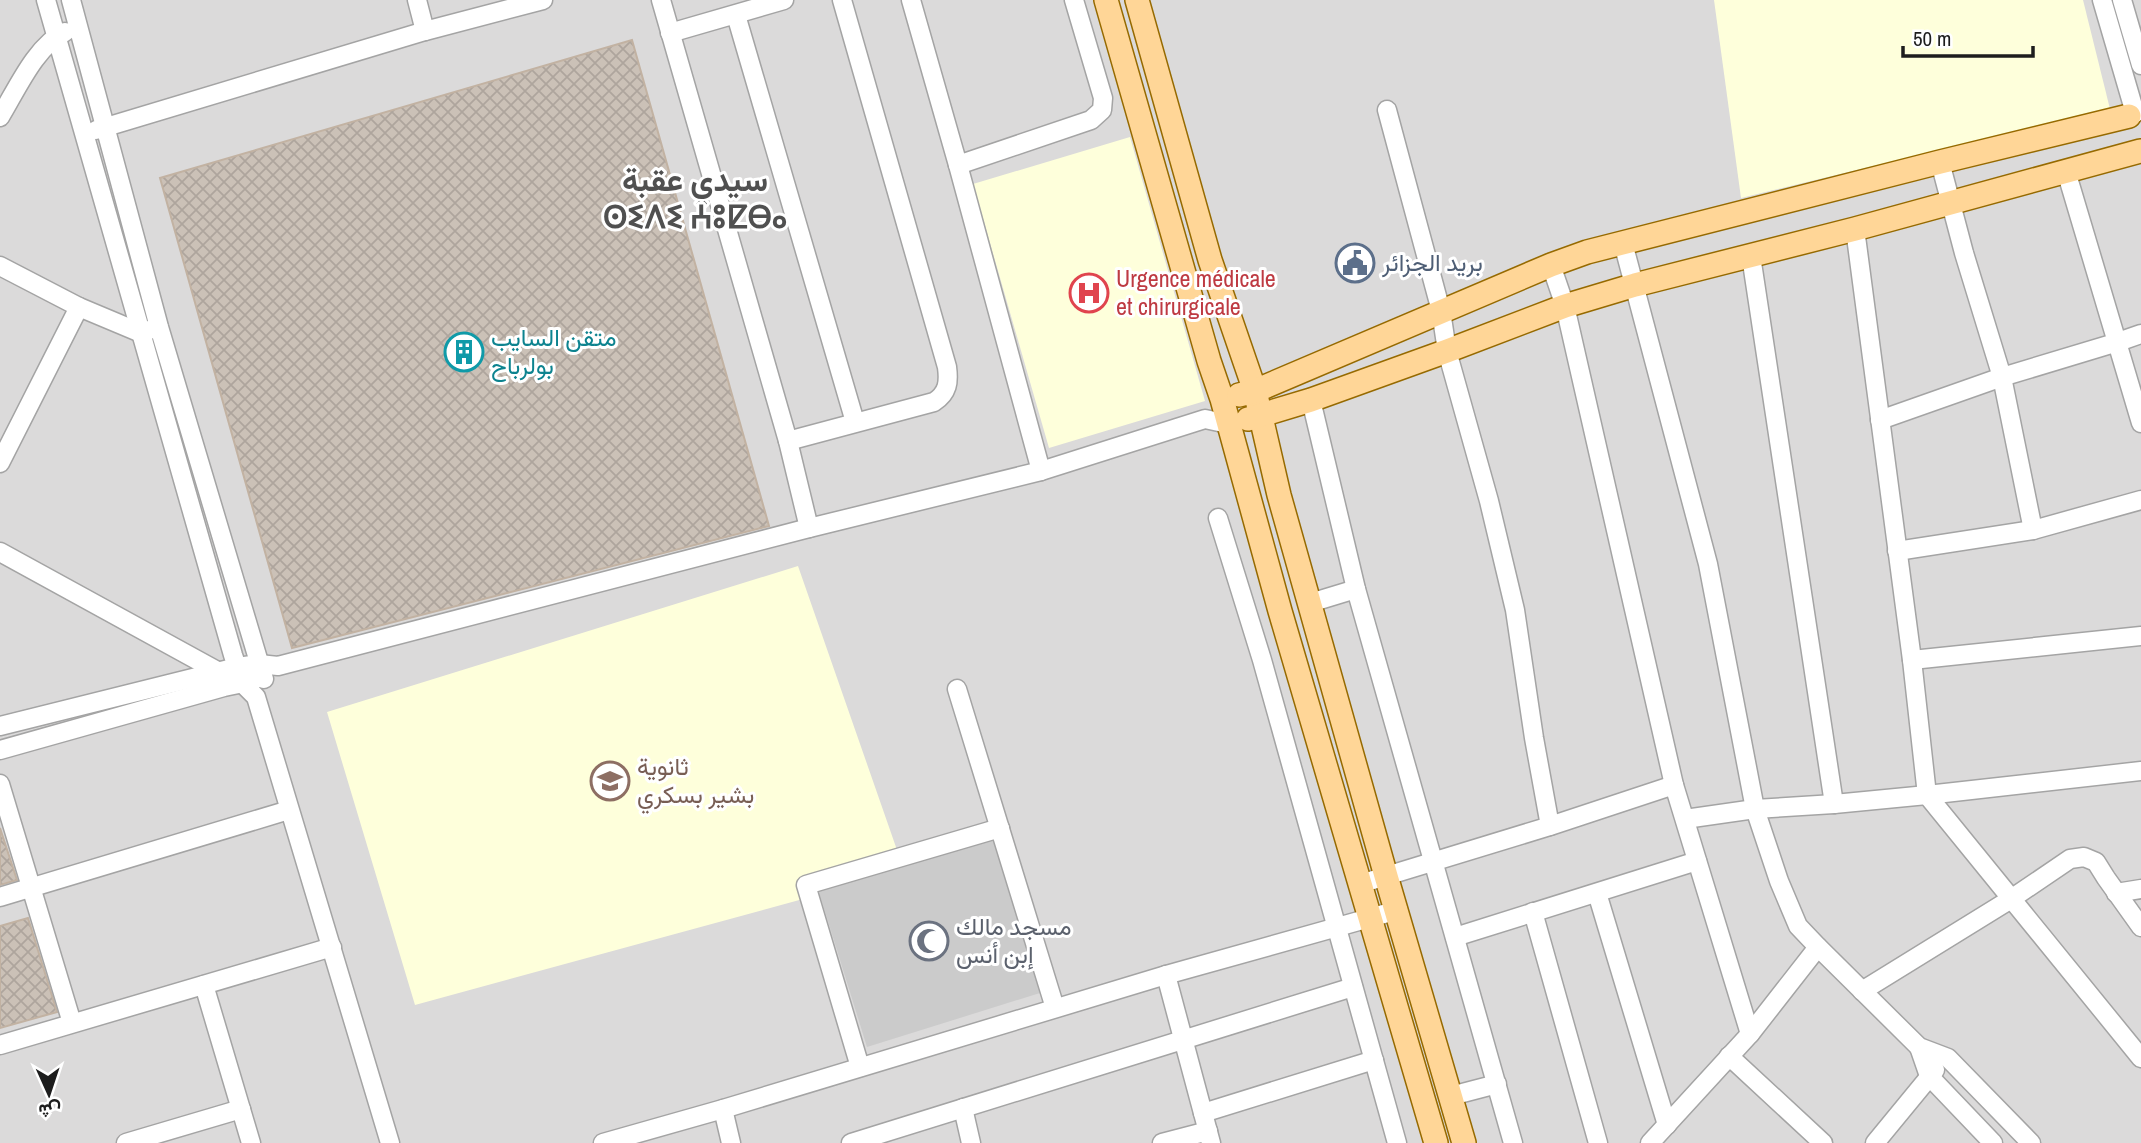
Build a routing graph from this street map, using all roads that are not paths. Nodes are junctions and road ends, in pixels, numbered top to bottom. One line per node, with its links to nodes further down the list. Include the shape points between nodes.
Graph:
1 (46, 0): 18 (street)
2 (71, 0): 15 (street)
3 (416, 0): 16 (street)
4 (543, 0): 16 (street)
5 (660, 0): 17 (street)
6 (784, 0): 14 (street)
7 (842, 0): 53 (street, via 949,380 942,397 934,402)
8 (911, 0): 27 (street)
9 (1074, 0): 27 (street, via 1103,98 1102,110 1091,120)
10 (1106, 0): 36 (main road)
11 (1137, 0): 33 (main road)
12 (2102, 0): 21 (street)
13 (2122, 0): 19 (street)
14 (736, 15): 17 (street); 53 (street)
15 (79, 26): 18 (street); 23 (street)
16 (425, 31): 23 (street)
17 (670, 33): 56 (street)
18 (57, 36): 22 (street, via 36,58); 24 (street)
19 (2141, 65)
20 (1387, 110): 40 (street)
21 (2135, 113): 25 (main road, via 2126,130); 26 (main road)
22 (0, 117)
23 (105, 128): 24 (street); 41 (street)
24 (86, 134): 42 (street)
25 (2140, 151): 28 (main road)
26 (1940, 162): 29 (street); 31 (main road)
27 (958, 165): 58 (street)
28 (2066, 172): 29 (main road); 44 (street)
29 (1950, 203): 30 (main road); 46 (street)
30 (1855, 229): 32 (main road); 52 (street)
31 (1623, 243): 34 (main road); 37 (street)
32 (1751, 256): 37 (main road); 82 (street)
33 (1210, 260): 36 (main road); 47 (main road)
34 (1551, 265): 38 (street); 40 (main road)
35 (0, 266): 39 (street)
36 (1183, 270): 48 (main road)
37 (1635, 285): 38 (main road); 83 (street, via 1708,564)
38 (1565, 306): 45 (main road); 80 (street)
39 (79, 307): 42 (street); 57 (street)
40 (1441, 311): 45 (street); 47 (main road)
41 (159, 327): 42 (street); 72 (street)
42 (141, 333): 73 (street)
43 (2141, 334): 44 (street)
44 (2118, 342): 46 (street); 54 (street)
45 (1447, 351): 49 (main road); 86 (street, via 1515,610)
46 (2002, 377): 52 (street); 62 (street)
47 (1255, 391): 48 (main road); 50 (main road)
48 (1222, 399): 51 (street); 55 (main road)
49 (1311, 400): 50 (main road); 65 (street)
50 (1260, 416): 55 (main road); 66 (main road)
51 (1205, 419): 55 (street); 58 (street)
52 (1880, 420): 63 (street)
53 (855, 422): 56 (street)
54 (2141, 423)
55 (1228, 424): 68 (main road)
56 (788, 441): 61 (street)
57 (0, 463)
58 (1041, 471): 61 (street)
59 (2141, 500): 62 (street)
60 (1218, 518): 69 (street)
61 (809, 528): 72 (street)
62 (2033, 530): 63 (street)
63 (1897, 551): 70 (street)
64 (0, 552): 71 (street)
65 (1356, 589): 66 (street); 88 (street)
66 (1310, 603): 90 (main road)
67 (2141, 636): 70 (street)
68 (1292, 651): 69 (street); 91 (main road)
69 (1262, 660): 102 (street)
70 (1912, 660): 81 (street)
71 (219, 672): 73 (street); 76 (street)
72 (261, 672): 73 (street); 75 (street)
73 (240, 675): 75 (street); 77 (street)
74 (957, 690): 87 (street)
75 (256, 697): 84 (street)
76 (0, 726)
77 (0, 750)
78 (2141, 771): 81 (street)
79 (0, 784): 92 (street)
80 (1674, 785): 85 (street); 86 (street)
81 (1927, 795): 82 (street); 97 (street)
82 (1833, 804): 83 (street)
83 (1755, 809): 85 (street); 105 (street, via 1798,926)
84 (289, 810): 92 (street); 104 (street)
85 (1685, 819): 89 (street)
86 (1550, 826): 88 (street)
87 (1000, 828): 110 (street); 120 (street, via 806,885)
88 (1434, 861): 90 (street); 103 (street)
89 (1698, 862): 94 (street); 112 (street)
90 (1386, 876): 91 (street); 98 (main road)
91 (1360, 884): 100 (main road)
92 (32, 887): 96 (street); 111 (street)
93 (2141, 889): 95 (street)
94 (1597, 893): 99 (street); 128 (street)
95 (2116, 893): 97 (street, via 2096,862 2084,857 2070,859); 101 (street)
96 (0, 897)
97 (2011, 899): 109 (street); 118 (street)
98 (1398, 910): 100 (street); 123 (main road)
99 (1533, 912): 103 (street); 142 (street)
100 (1370, 919): 102 (street); 139 (main road)
101 (2141, 926)
102 (1336, 928): 106 (street); 108 (street)
103 (1455, 937): 122 (street)
104 (331, 947): 107 (street); 132 (street)
105 (1818, 947): 109 (street); 112 (street)
106 (1166, 975): 110 (street); 113 (street)
107 (204, 985): 111 (street); 125 (street)
108 (1353, 987): 113 (street); 119 (street)
109 (1862, 991): 115 (street)
110 (1055, 1008): 120 (street)
111 (72, 1023): 114 (street)
112 (1750, 1034): 116 (street)
113 (1183, 1039): 124 (street); 127 (street)
114 (0, 1045)
115 (1919, 1047): 117 (street); 121 (street)
116 (1730, 1056): 128 (street); 144 (street)
117 (1948, 1058): 121 (street); 147 (street)
118 (2141, 1058)
119 (1374, 1060): 127 (street); 138 (street)
120 (860, 1067): 126 (street)
121 (1928, 1076): 145 (street); 146 (street)
122 (1497, 1084): 123 (street); 141 (street)
123 (1451, 1096): 140 (main road)
124 (963, 1108): 135 (street); 136 (street)
125 (241, 1109): 130 (street); 131 (street)
126 (723, 1109): 133 (street); 134 (street)
127 (1203, 1113): 129 (street)
128 (1667, 1125): 143 (street)
129 (1210, 1137): 137 (street)
130 (126, 1143)
131 (251, 1143)
132 (390, 1143)
133 (603, 1143)
134 (731, 1143)
135 (851, 1143)
136 (971, 1143)
137 (1162, 1143)
138 (1397, 1143)
139 (1436, 1143)
140 (1464, 1143)
141 (1513, 1143)
142 (1598, 1143)
143 (1650, 1143)
144 (1823, 1143)
145 (1875, 1143)
146 (1993, 1143)
147 (2031, 1143)

